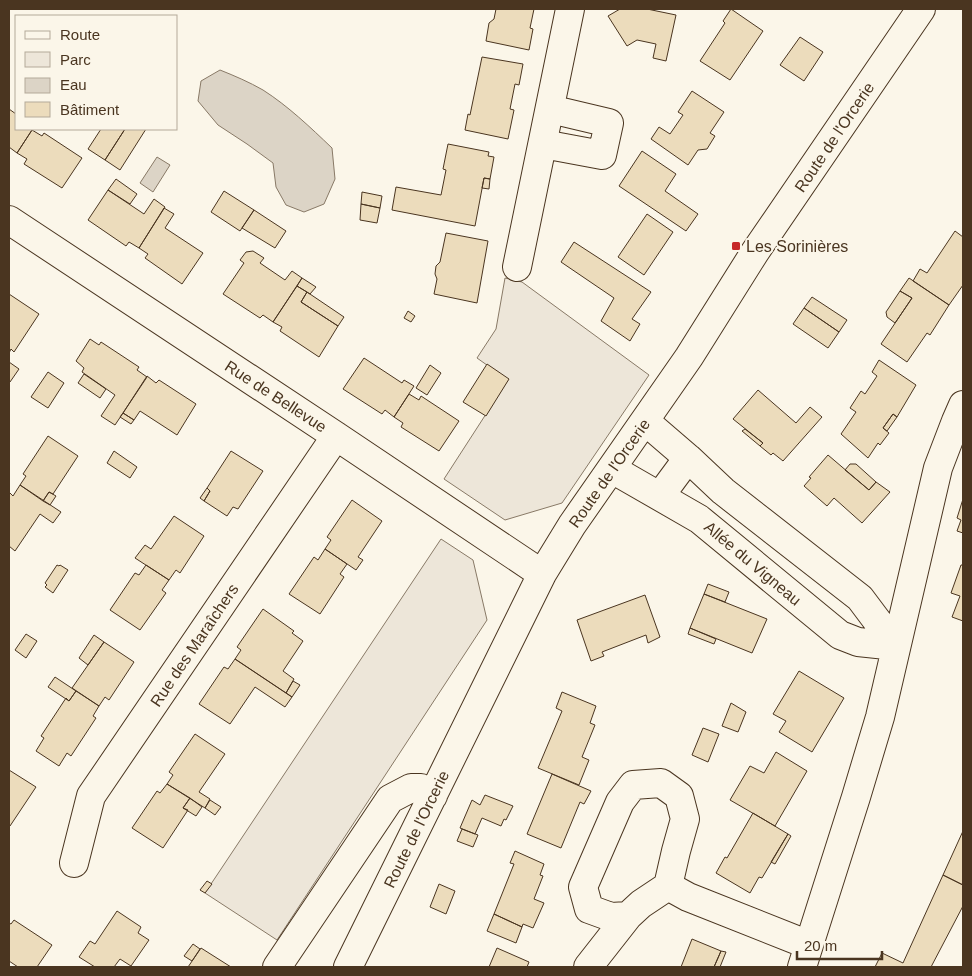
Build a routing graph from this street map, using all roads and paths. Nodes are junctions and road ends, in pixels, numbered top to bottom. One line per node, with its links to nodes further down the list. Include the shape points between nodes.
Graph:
1 (570, 9): 3 (street)
2 (921, 9): 8 (street, Route de l'Orcerie)
3 (550, 109): 4 (street); 4 (street, via 609,123 602,155)
4 (543, 144): 6 (street)
5 (9, 220): 9 (street, Rue de Bellevue)
6 (518, 267)
7 (963, 405): 14 (street, via 938,468)
8 (646, 420): 10 (street); 11 (street, Route de l'Orcerie)
9 (336, 436): 13 (street, Rue de Bellevue); 16 (street, Rue des Maraîchers, via 91,796)
10 (688, 458): 12 (street); 14 (street, via 723,491 860,598)
11 (612, 469): 12 (street, Allée du Vigneau); 13 (street, Route de l'Orcerie)
12 (660, 496): 14 (street, Allée du Vigneau, via 699,519 840,635 858,642)
13 (542, 574): 15 (street, Route de l'Orcerie)
14 (896, 646): 19 (street, via 880,717)
15 (433, 796): 20 (street, via 421,788 410,788 390,799); 21 (street, Route de l'Orcerie)
16 (74, 863)
17 (668, 886): 18 (street); 18 (street, via 684,819 679,796 661,783 634,785 620,802 583,887 589,908 611,917); 19 (street)
18 (628, 916): 22 (street)
19 (806, 956)
20 (277, 967)
21 (348, 967)
22 (588, 967)

